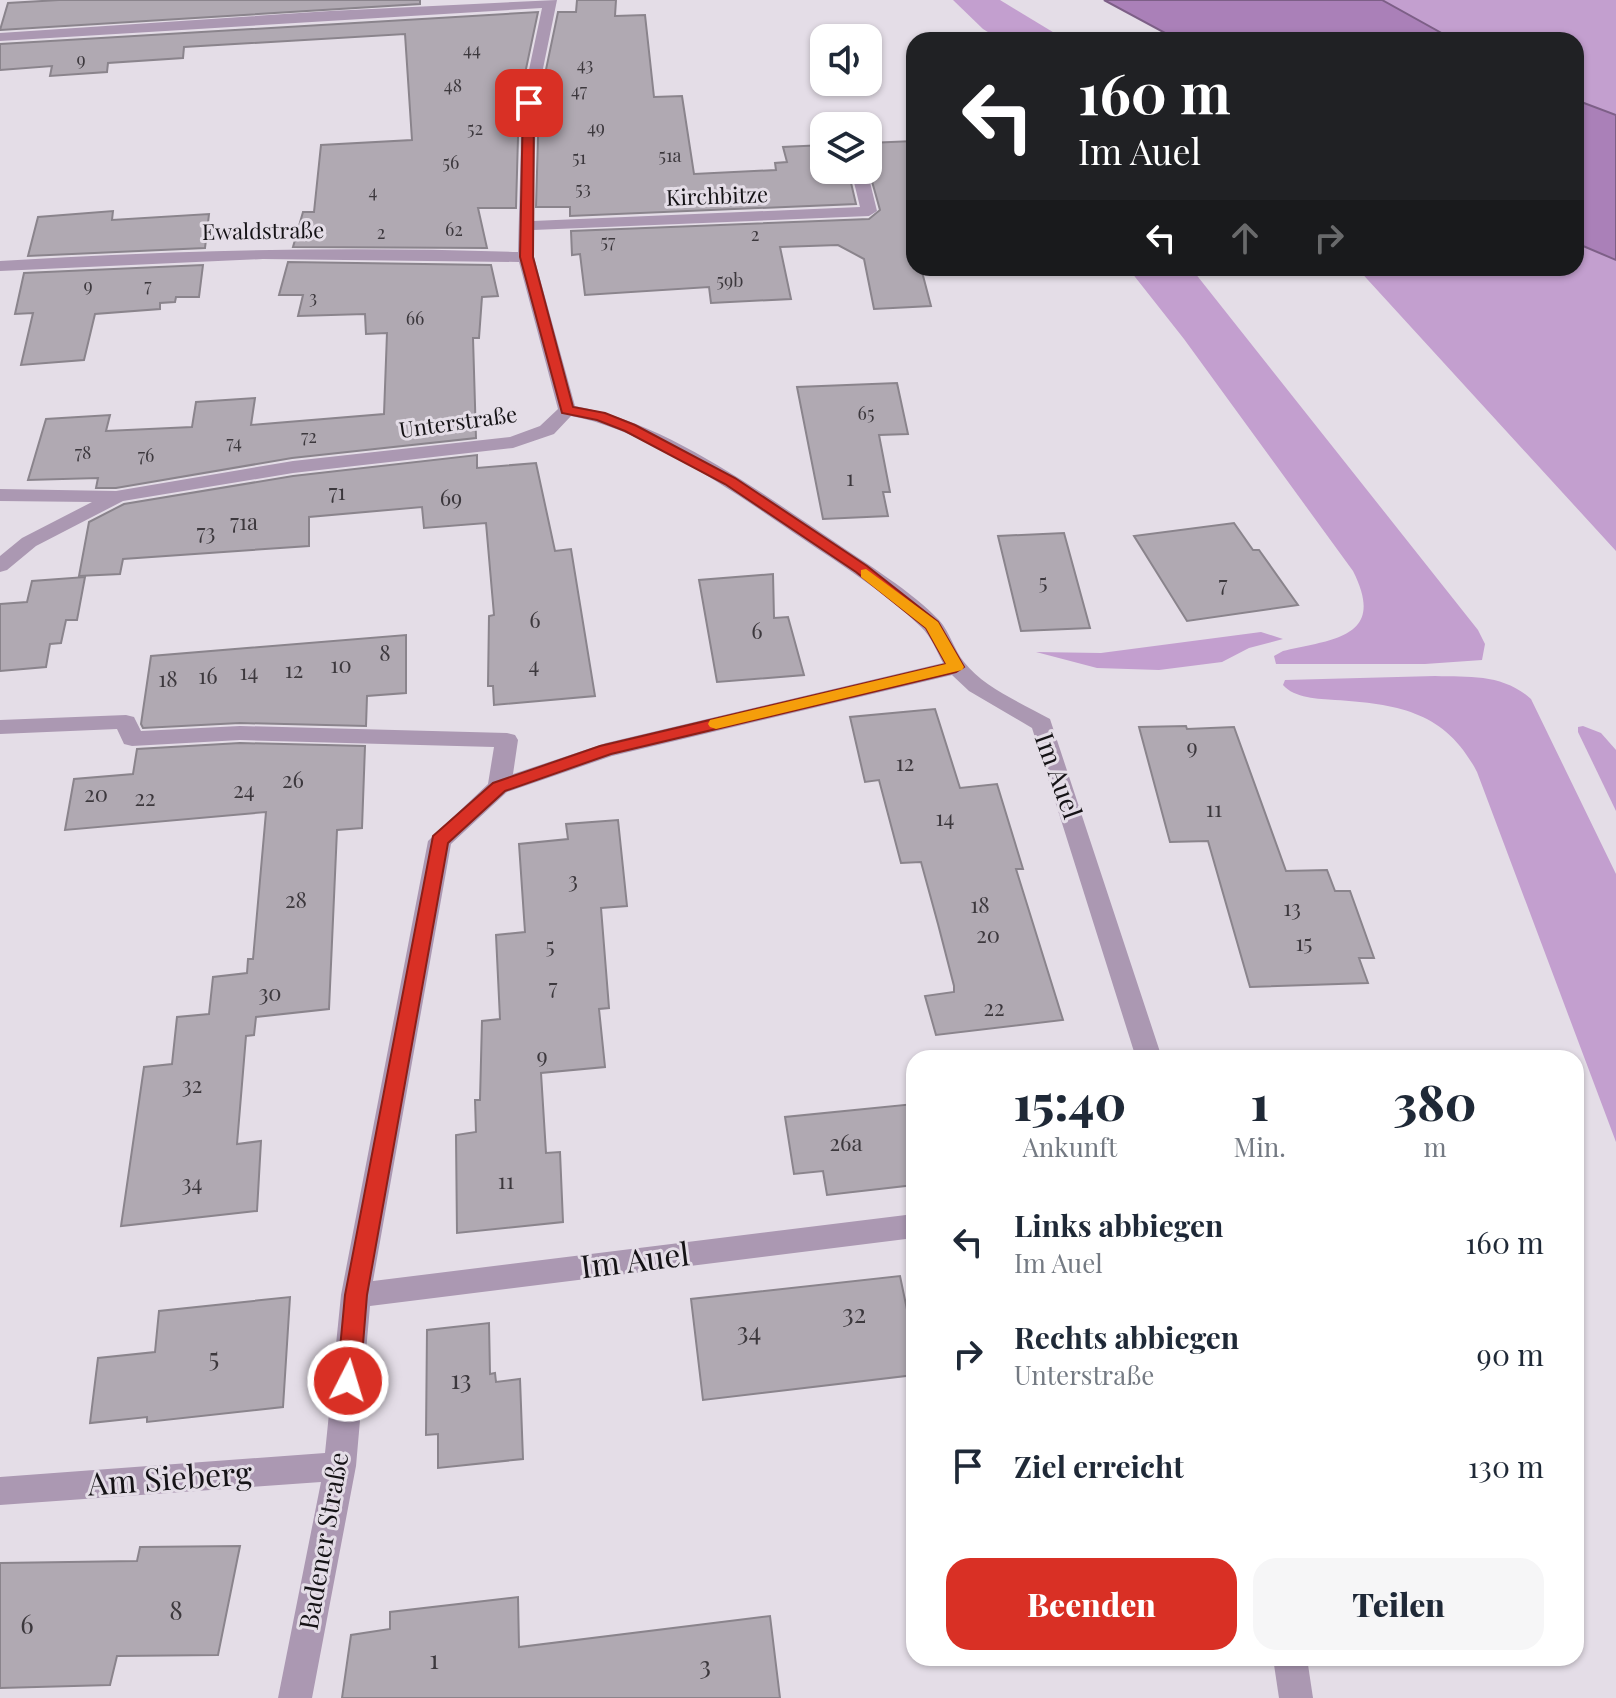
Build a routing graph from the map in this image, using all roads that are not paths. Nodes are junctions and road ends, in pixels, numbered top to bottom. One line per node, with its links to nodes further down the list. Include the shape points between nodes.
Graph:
1 (550, 2): 2 (street); 4 (street, via 529,103)
2 (0, 37)
3 (862, 184): 4 (street, Kirchbitze, via 869,211)
4 (525, 226): 5 (street)
5 (526, 257): 6 (street, Ewaldstraße, via 245,253); 7 (street)
6 (0, 266)
7 (567, 410): 9 (street, Unterstraße, via 547,430 513,442 293,467); 11 (street, Im Auel, via 630,428 730,481 861,569 932,625)
8 (0, 495): 9 (street)
9 (118, 496): 10 (street, Unterstraße, via 29,542)
10 (0, 566)
11 (956, 667): 13 (street, Badener Straße, via 606,750); 14 (street, Im Auel, via 977,686 1042,724)
12 (0, 727): 13 (street, via 126,722 132,739 240,733 507,740)
13 (499, 787): 16 (street, Badener Straße, via 440,841)
14 (1146, 1050)
15 (906, 1227): 16 (street, Im Auel)
16 (356, 1295): 17 (street, Badener Straße)
17 (340, 1466): 18 (street, Am Sieberg); 20 (street, Badener Straße)
18 (0, 1491)
19 (1291, 1666): 21 (street)
20 (295, 1698)
21 (1296, 1698)

